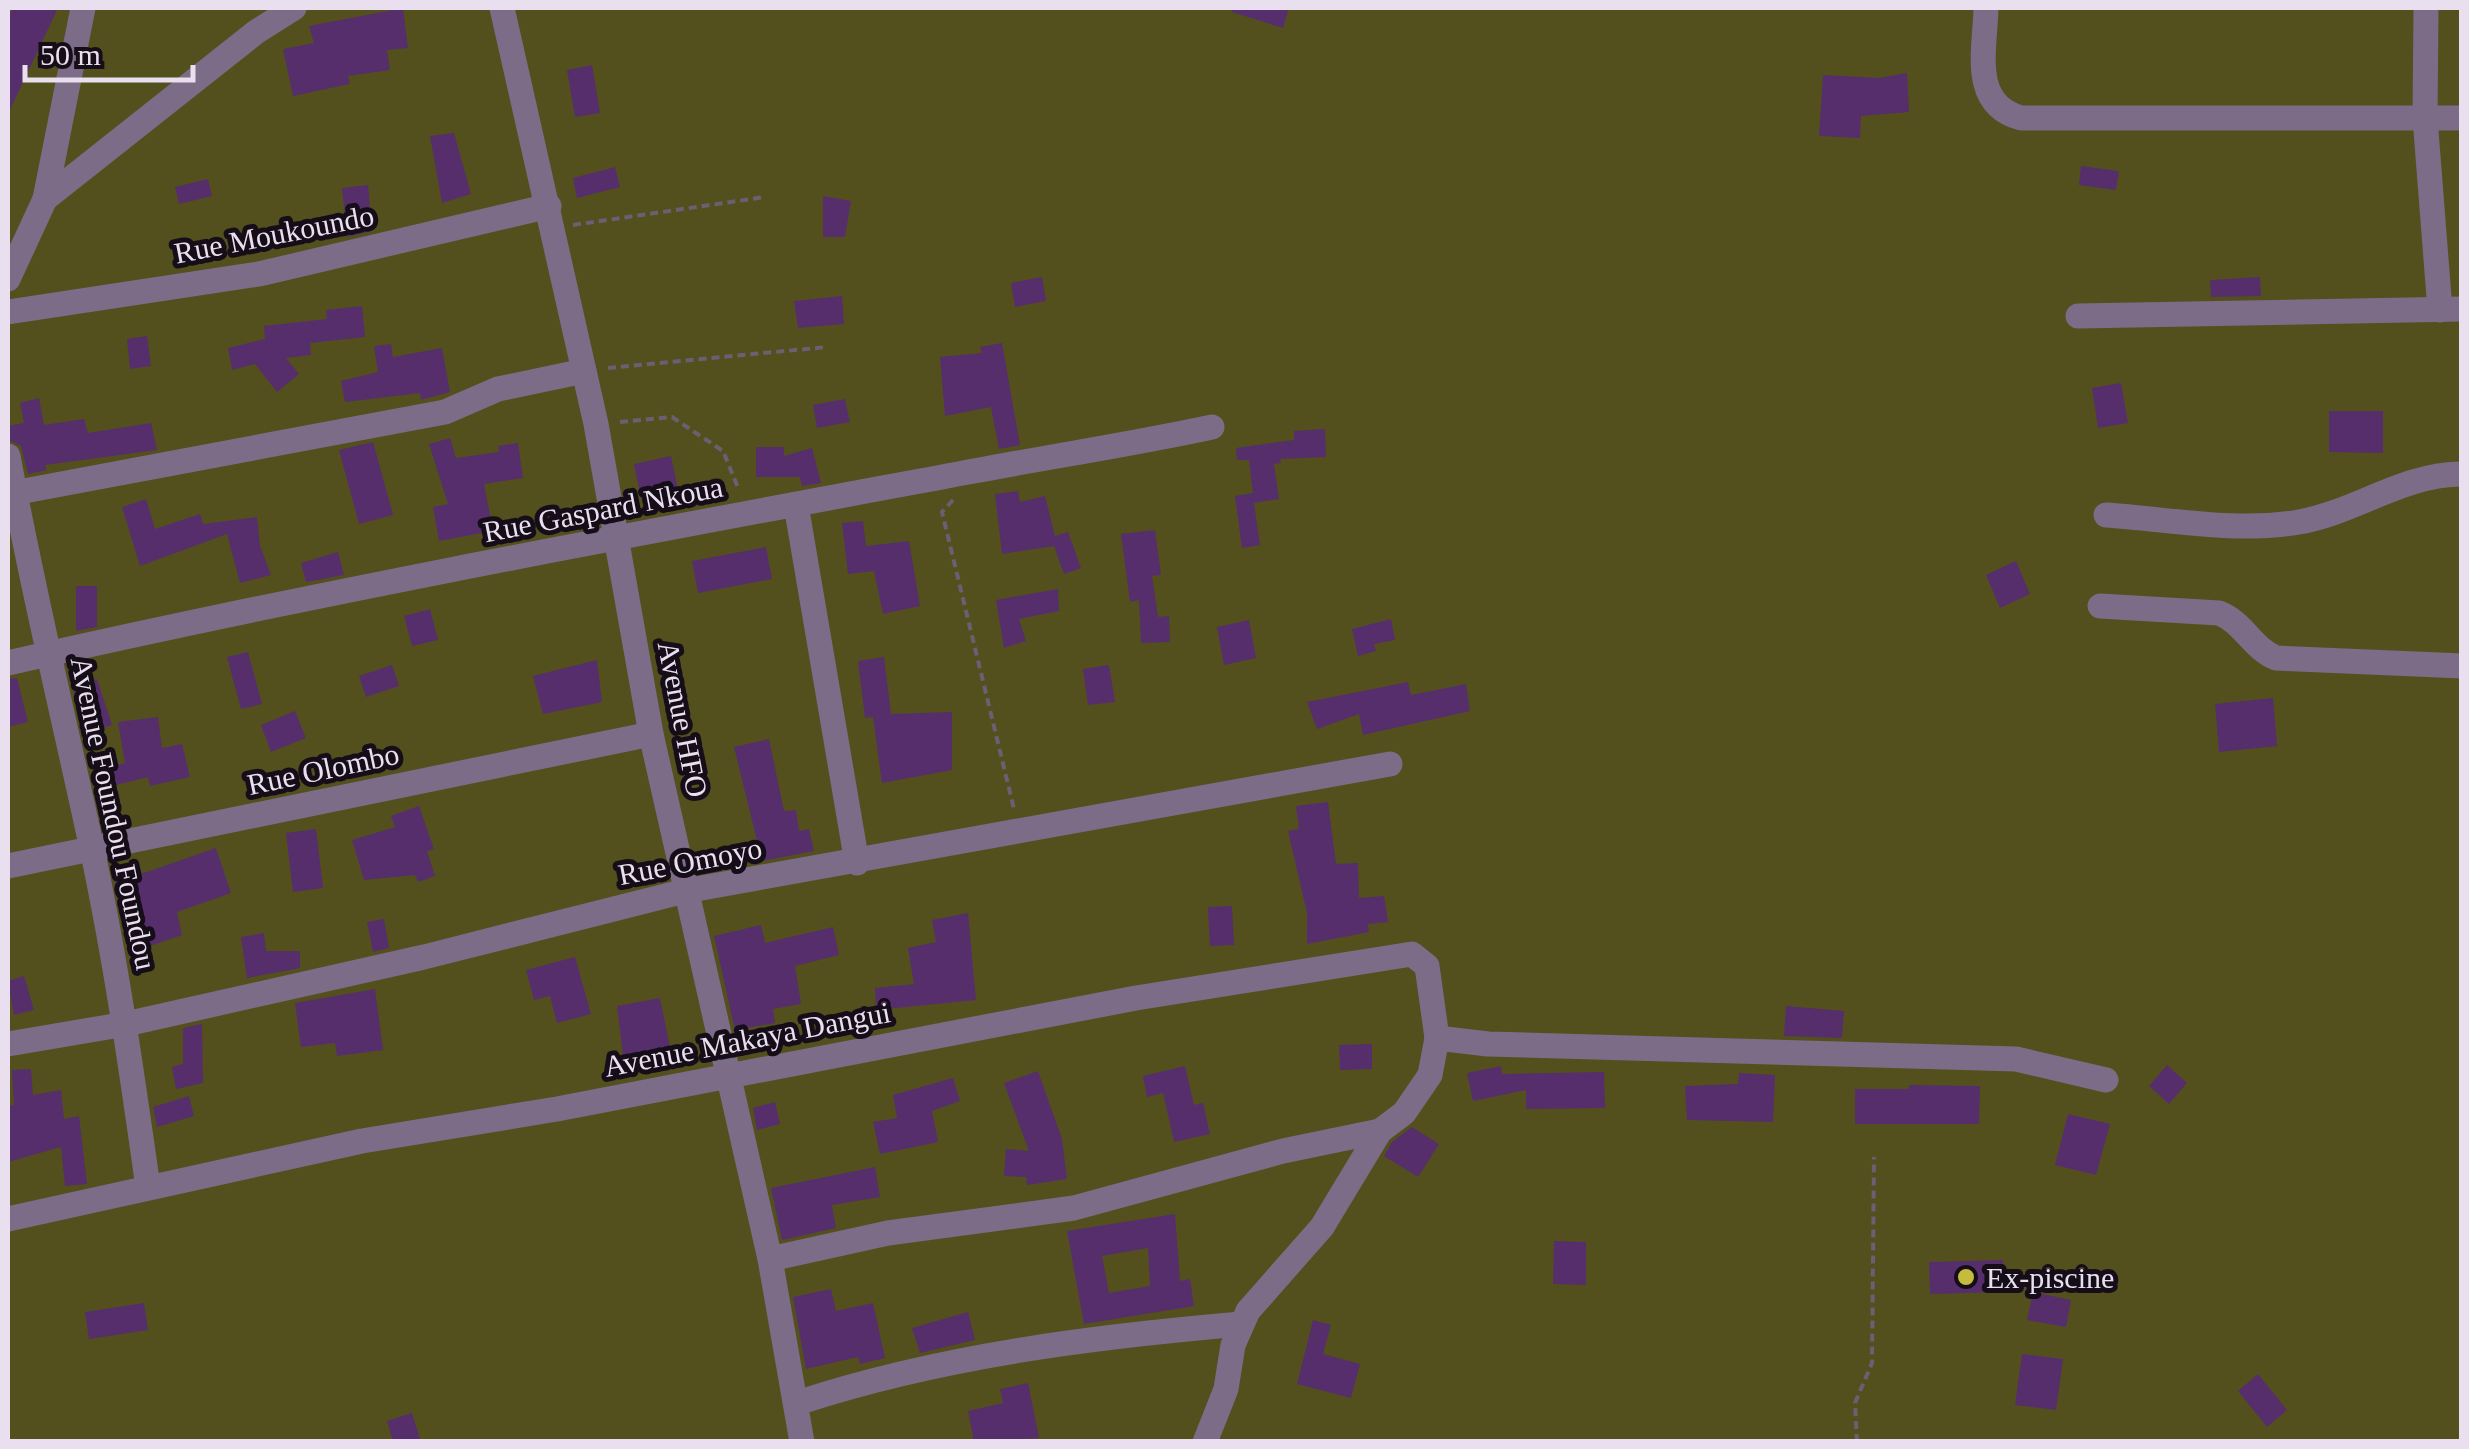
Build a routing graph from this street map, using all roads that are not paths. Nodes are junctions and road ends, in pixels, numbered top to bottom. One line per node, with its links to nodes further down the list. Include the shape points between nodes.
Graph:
1 (83, 8): 9 (street)
2 (294, 8): 6 (street)
3 (502, 8): 10 (street, Avenue HFO)
4 (1986, 8): 7 (street, via 1984,89 1991,102 2022,118)
5 (2426, 8): 7 (street)
6 (257, 20): 9 (street)
7 (2425, 118): 8 (street); 12 (street)
8 (2462, 118)
9 (46, 199): 11 (street)
10 (551, 217): 13 (street, Rue Moukoundo, via 259,274); 15 (street, Avenue HFO)
11 (8, 279)
12 (2450, 309): 14 (street)
13 (8, 312)
14 (2078, 316)
15 (584, 371): 19 (street, via 498,389 445,412); 22 (street, Avenue HFO)
16 (1212, 427): 20 (street, Rue Gaspard Nkoua)
17 (8, 456): 19 (street, Avenue Foundou Foundou)
18 (2462, 474): 21 (street, via 2416,479 2299,522)
19 (11, 493): 24 (street, Avenue Foundou Foundou)
20 (796, 505): 22 (street, Rue Gaspard Nkoua); 30 (street)
21 (2106, 515)
22 (616, 538): 24 (street, Rue Gaspard Nkoua); 27 (street, Avenue HFO)
23 (2100, 606): 26 (street, via 2218,613 2276,658)
24 (45, 654): 25 (street, Rue Gaspard Nkoua); 29 (street, Avenue Foundou Foundou)
25 (8, 663)
26 (2462, 666)
27 (651, 734): 29 (street, Rue Olombo); 32 (street, Avenue HFO)
28 (1390, 764): 30 (street, Rue Omoyo)
29 (92, 849): 31 (street, Rue Olombo); 33 (street, Avenue Foundou Foundou)
30 (857, 863): 32 (street, Rue Omoyo)
31 (8, 866)
32 (685, 891): 33 (street, Rue Omoyo); 36 (street, Avenue HFO)
33 (126, 1024): 35 (street, Rue Omoyo); 39 (street, Avenue Foundou Foundou)
34 (1437, 1038): 36 (street, Avenue Makaya Dangui, via 1427,966 1412,954); 37 (street, via 2016,1059); 38 (street, via 1420,1095)
35 (8, 1044)
36 (727, 1075): 39 (street, Avenue Makaya Dangui); 41 (street, Avenue HFO)
37 (2106, 1080)
38 (1380, 1131): 41 (street, via 1074,1208 906,1230); 42 (street, via 1322,1227)
39 (148, 1187): 40 (street, Avenue Makaya Dangui)
40 (8, 1219)
41 (770, 1260): 43 (street, Avenue HFO)
42 (1241, 1324): 43 (street, via 1122,1334 982,1358 864,1381); 45 (street)
43 (797, 1403): 44 (street, Avenue HFO)
44 (802, 1442)
45 (1205, 1442)

